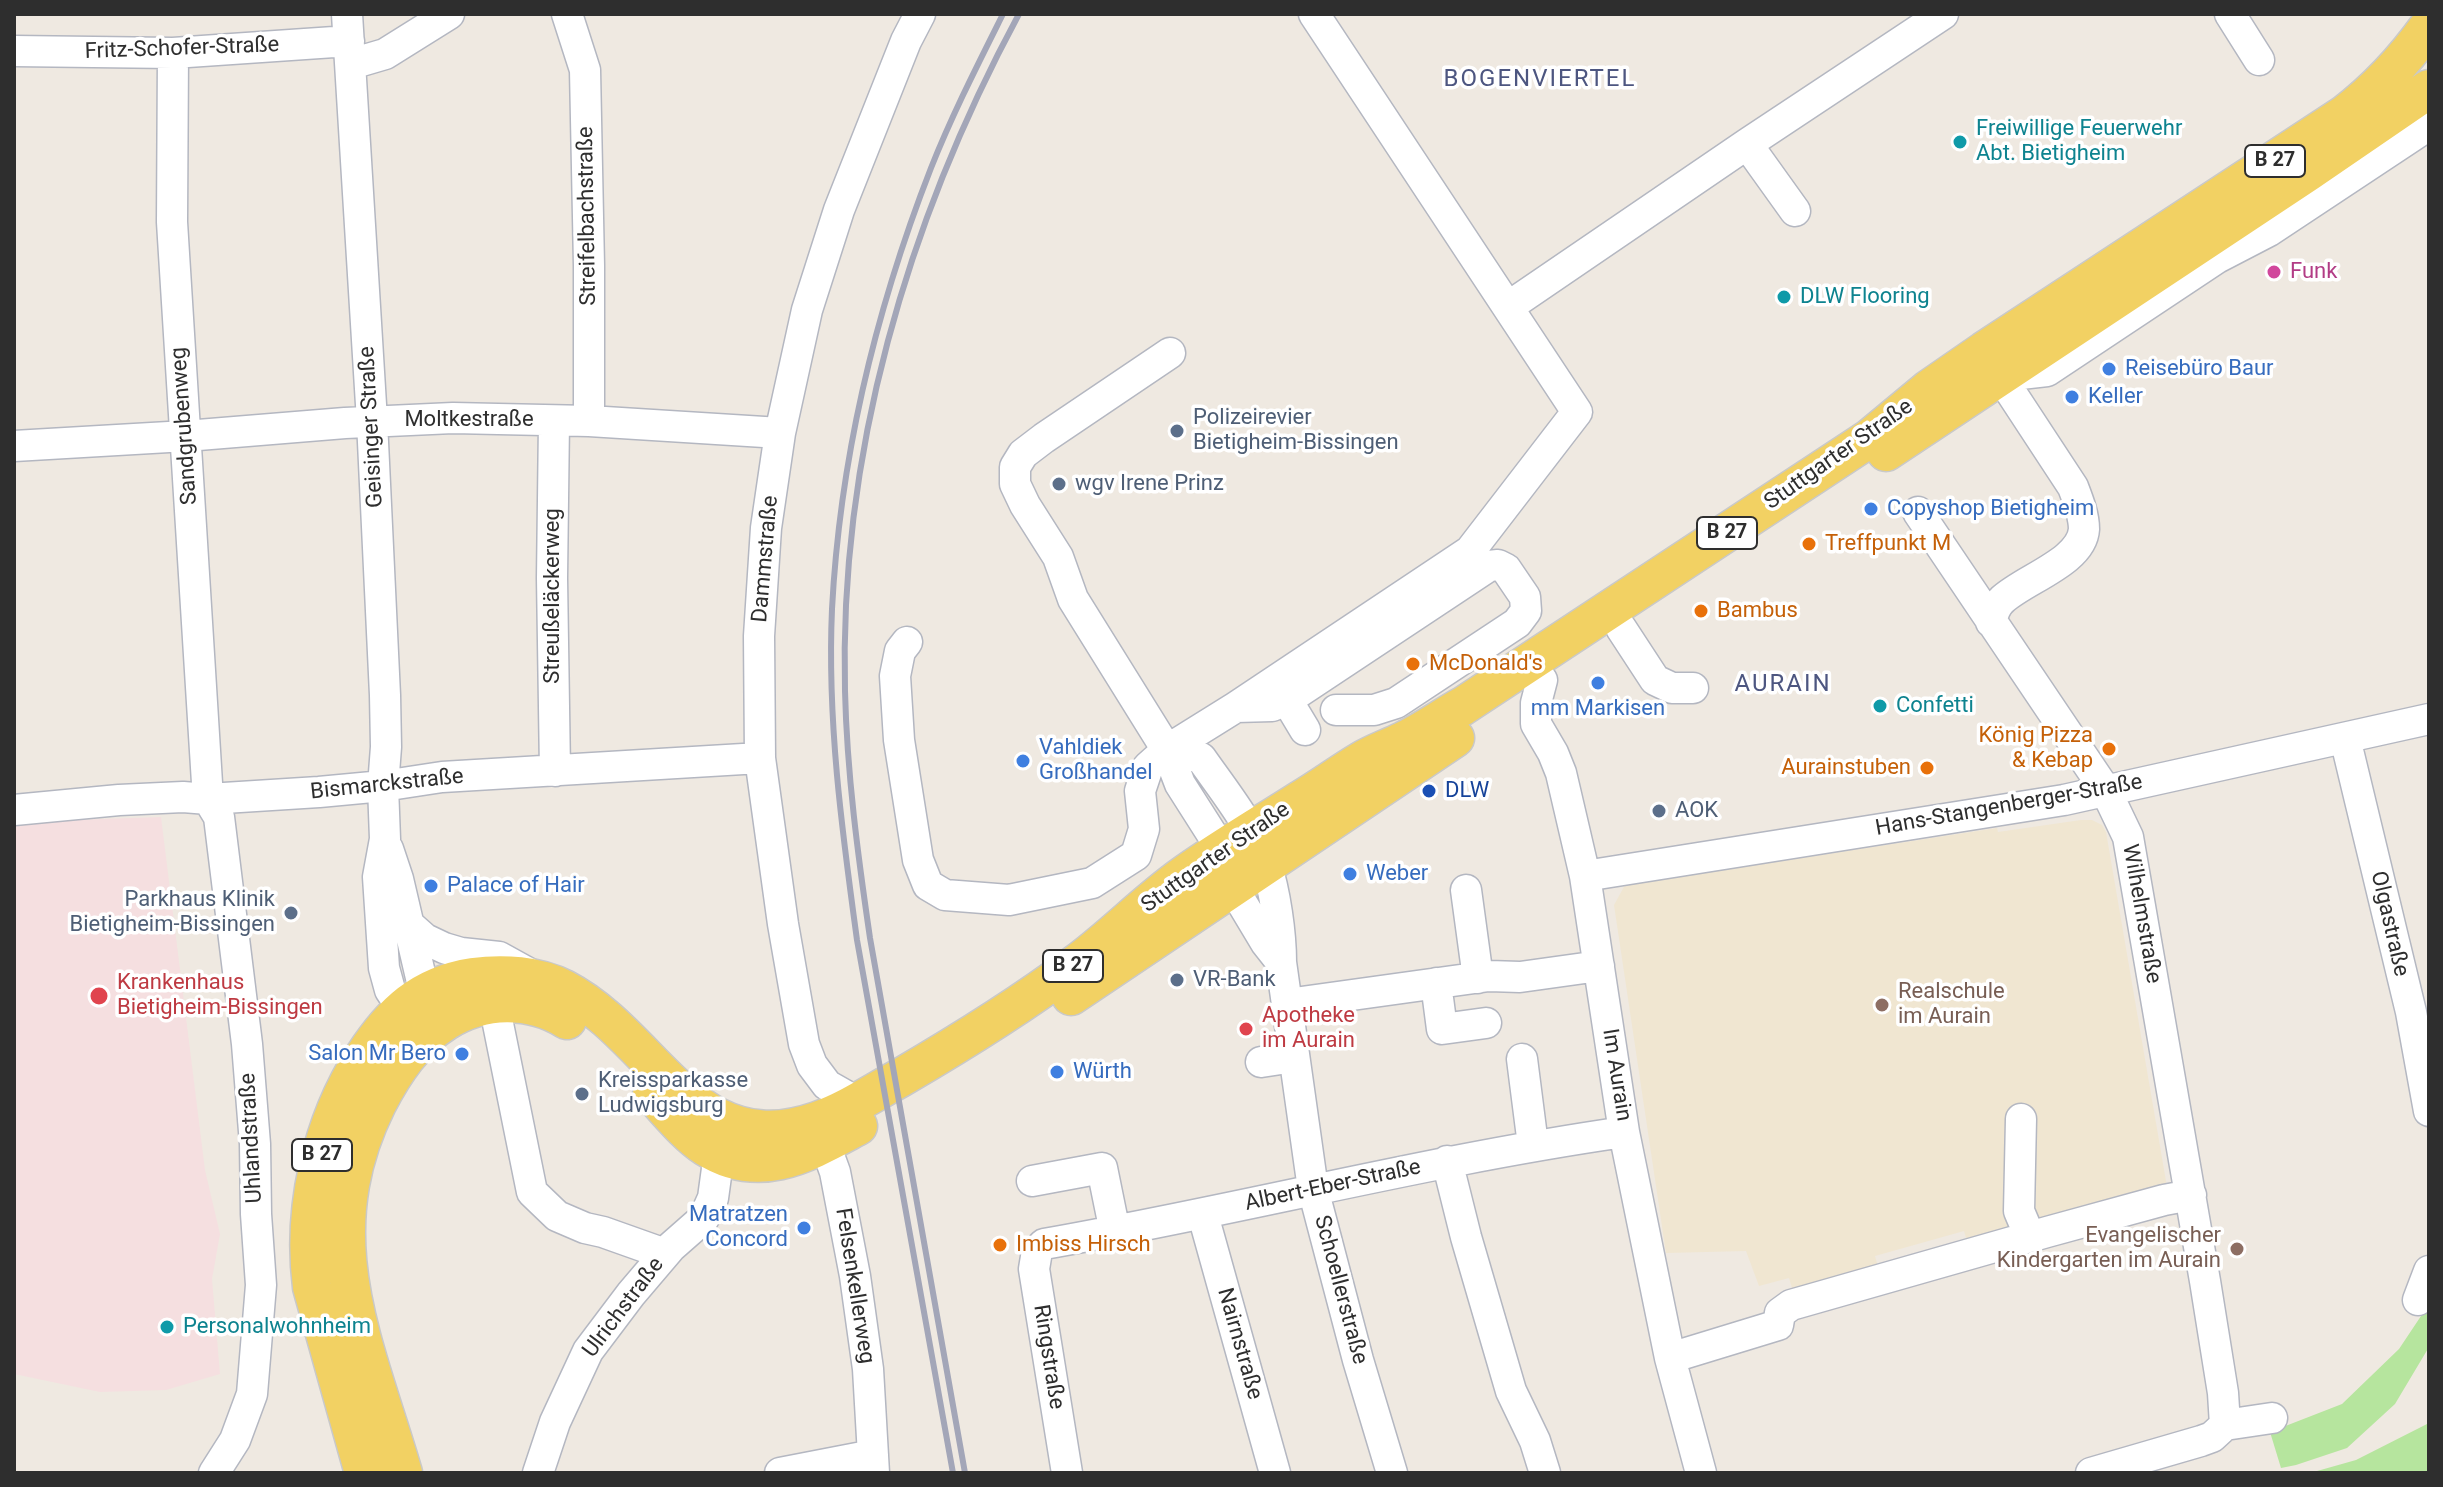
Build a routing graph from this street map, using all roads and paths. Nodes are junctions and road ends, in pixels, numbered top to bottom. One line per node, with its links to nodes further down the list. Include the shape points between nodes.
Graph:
1 (449, 14): 8 (street, Fritz-Schofer-Straße, via 385,54)
2 (567, 14): 20 (street, Streifelbachstraße, via 585,70)
3 (920, 14): 21 (street, Dammstraße, via 839,210 807,310)
4 (1314, 14): 15 (street)
5 (1943, 14): 13 (street)
6 (2230, 14): 11 (street)
7 (2424, 38): 17 (main road, Stuttgarter Straße / B 27, via 2344,115)
8 (349, 40): 10 (street, Fritz-Schofer-Straße); 18 (street, Geisinger Straße)
9 (14, 51): 10 (street, Fritz-Schofer-Straße)
10 (173, 53): 22 (street, Sandgrubenweg, via 172,222)
11 (2259, 60)
12 (2424, 104): 17 (main road, Stuttgarter Straße / B 27)
13 (1747, 144): 14 (street); 15 (street)
14 (1795, 211)
15 (1508, 307): 31 (street, via 1577,412 1470,551)
16 (1170, 353): 36 (street, via 1044,438 1015,467 1015,484 1058,557 1073,599)
17 (1992, 364): 25 (street, via 2073,487 2084,528 2081,545 2000,601); 26 (main road, Stuttgarter Straße / B 27); 44 (main road, Stuttgarter Straße / B 27, via 1929,389 1870,438 1463,706 1358,762)
18 (372, 421): 19 (street, Moltkestraße); 22 (street, Moltkestraße); 39 (street, Geisinger Straße, via 385,695)
19 (554, 421): 20 (street, Moltkestraße); 38 (street, Streußeläckerweg)
20 (589, 421): 21 (street, Moltkestraße)
21 (780, 433): 37 (street, Dammstraße, via 766,528 759,636)
22 (186, 436): 23 (street, Moltkestraße); 41 (street, Sandgrubenweg)
23 (14, 446)
24 (1918, 512): 25 (street, Wilhelmstraße)
25 (1991, 622): 40 (street, Wilhelmstraße)
26 (1621, 628): 28 (main road, Stuttgarter Straße / B 27); 29 (street, via 1655,680 1672,688)
27 (907, 642): 36 (street, via 895,676 899,740 918,860 928,885 945,895 1009,900 1092,883 1136,855 1144,829 1140,791 1148,767)
28 (1542, 680): 44 (main road, Stuttgarter Straße / B 27); 45 (street, Im Aurain, via 1536,724 1561,773)
29 (1693, 688)
30 (1287, 700): 31 (street); 32 (street, via 1489,566 1506,569 1525,597 1526,611 1517,623 1396,703 1374,710); 34 (street)
31 (1236, 707): 36 (street)
32 (1336, 710)
33 (2429, 719): 35 (street, Hans-Stangenberger-Straße)
34 (1305, 730)
35 (2345, 738): 40 (street, Hans-Stangenberger-Straße); 63 (street, Olgastraße, via 2411,1012)
36 (1167, 750): 44 (street, via 1201,758)
37 (760, 758): 38 (street, Bismarckstraße); 62 (street, Dammstraße, via 804,1044 812,1065)
38 (555, 771): 39 (street, Bismarckstraße)
39 (383, 786): 41 (street, Bismarckstraße); 43 (street, Geisinger Straße)
40 (2106, 791): 45 (street, Hans-Stangenberger-Straße); 72 (street, Wilhelmstraße, via 2128,837)
41 (208, 799): 42 (street, Bismarckstraße, via 132,799); 84 (street, Uhlandstraße, via 219,817 247,1044 261,1285 252,1394 235,1440)
42 (14, 810)
43 (385, 839): 48 (street, Geisinger Straße); 54 (street, Geisinger Straße, via 378,877 384,968 390,990)
44 (1246, 849): 46 (main road, Stuttgarter Straße / B 27); 49 (street, Schoellerstraße, via 1281,933); 62 (main road, Stuttgarter Straße / B 27, via 1182,876 1078,963 959,1043)
45 (1585, 876): 50 (street, Im Aurain)
46 (1233, 888): 49 (street, Schoellerstraße); 65 (main road, Stuttgarter Straße / B 27, via 1003,1041 884,1112)
47 (1466, 890): 51 (street)
48 (407, 923): 52 (street, via 433,943 499,957); 54 (street, Geisinger Straße)
49 (1281, 962): 56 (street, Schoellerstraße)
50 (1599, 966): 51 (street); 66 (street, Im Aurain)
51 (1478, 978): 53 (street)
52 (544, 981): 54 (main road, Stuttgarter Straße / B 27, via 493,975 461,979); 65 (main road, Stuttgarter Straße / B 27, via 600,1015 684,1094 722,1120 760,1131)
53 (1440, 983): 56 (street); 57 (street, via 1442,1029)
54 (413, 1000): 58 (street, Geisinger Straße, via 416,1020); 85 (main road, B 27, via 362,1058 337,1109 319,1165 309,1227 312,1287)
55 (494, 1004): 58 (main road, Stuttgarter Straße / B 27, via 461,1013); 68 (main road, Stuttgarter Straße / B 27, via 542,1008 581,1029 612,1053 688,1132); 77 (street, via 532,1192 557,1216)
56 (1287, 1004): 59 (street, Schoellerstraße)
57 (1486, 1023)
58 (433, 1030): 86 (main road, Stuttgarter Straße / B 27, via 405,1059 371,1118 346,1215 346,1264 356,1321)
59 (1294, 1057): 61 (street); 71 (street, Schoellerstraße)
60 (1522, 1059): 67 (street)
61 (1261, 1062)
62 (842, 1094): 65 (main road, Stuttgarter Straße / B 27)
63 (2429, 1111)
64 (2021, 1119): 75 (street, via 2019,1211)
65 (821, 1132): 68 (main road, Stuttgarter Straße / B 27, via 799,1156 778,1161 741,1161); 83 (street, Felsenkellerweg, via 835,1172 855,1276 868,1369)
66 (1624, 1132): 67 (street, Albert-Eber-Straße); 80 (street, Im Aurain)
67 (1533, 1145): 69 (street, Albert-Eber-Straße)
68 (719, 1154): 77 (street, Ulrichstraße, via 713,1198 704,1218)
69 (1447, 1161): 71 (street, Albert-Eber-Straße); 92 (street, via 1511,1391)
70 (1032, 1181): 74 (street, via 1102,1168)
71 (1313, 1189): 73 (street, Albert-Eber-Straße); 91 (street, Schoellerstraße)
72 (2191, 1195): 75 (street); 82 (street, Wilhelmstraße)
73 (1203, 1215): 74 (street, Albert-Eber-Straße); 90 (street, Nairnstraße)
74 (1115, 1232): 76 (street, Albert-Eber-Straße)
75 (2030, 1237): 80 (street, via 1791,1305 1780,1313 1778,1325)
76 (1044, 1244): 89 (street, Ringstraße, via 1034,1269)
77 (665, 1254): 87 (street, Ulrichstraße, via 588,1351)
78 (2429, 1271): 79 (street)
79 (2418, 1300)
80 (1670, 1358): 93 (street, Im Aurain)
81 (2272, 1418): 82 (street)
82 (2225, 1425): 94 (street, via 2201,1441)
83 (873, 1464): 88 (street, Felsenkellerweg)
84 (214, 1473)
85 (364, 1473)
86 (403, 1473)
87 (538, 1473)
88 (780, 1473)
89 (1067, 1473)
90 (1275, 1473)
91 (1392, 1473)
92 (1545, 1473)
93 (1701, 1473)
94 (2091, 1473)

